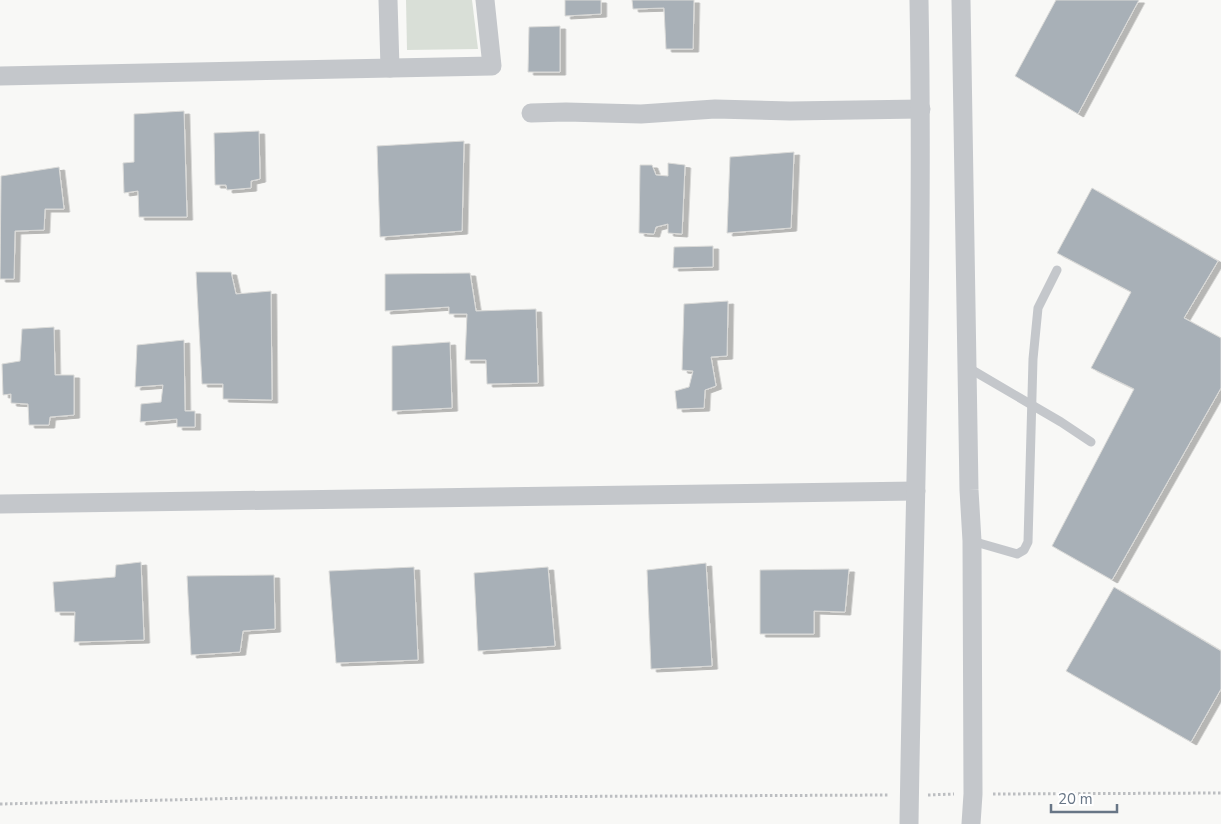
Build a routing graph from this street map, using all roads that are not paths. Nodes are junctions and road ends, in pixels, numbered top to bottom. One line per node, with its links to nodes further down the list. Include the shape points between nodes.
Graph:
1 (388, 0): 5 (street)
2 (485, 0): 5 (street, via 492,66)
3 (919, 0): 7 (street)
4 (961, 0): 10 (street)
5 (390, 68): 6 (street)
6 (0, 76)
7 (921, 109): 8 (street); 13 (street)
8 (531, 113)
9 (1057, 270): 11 (lane, via 1038,308)
10 (967, 367): 11 (lane); 15 (street, via 968,490)
11 (1032, 405): 12 (lane); 15 (lane, via 1028,542 1017,554)
12 (1091, 442)
13 (916, 491): 14 (street); 16 (street)
14 (0, 504)
15 (972, 541): 17 (street)
16 (909, 824)
17 (971, 824)

